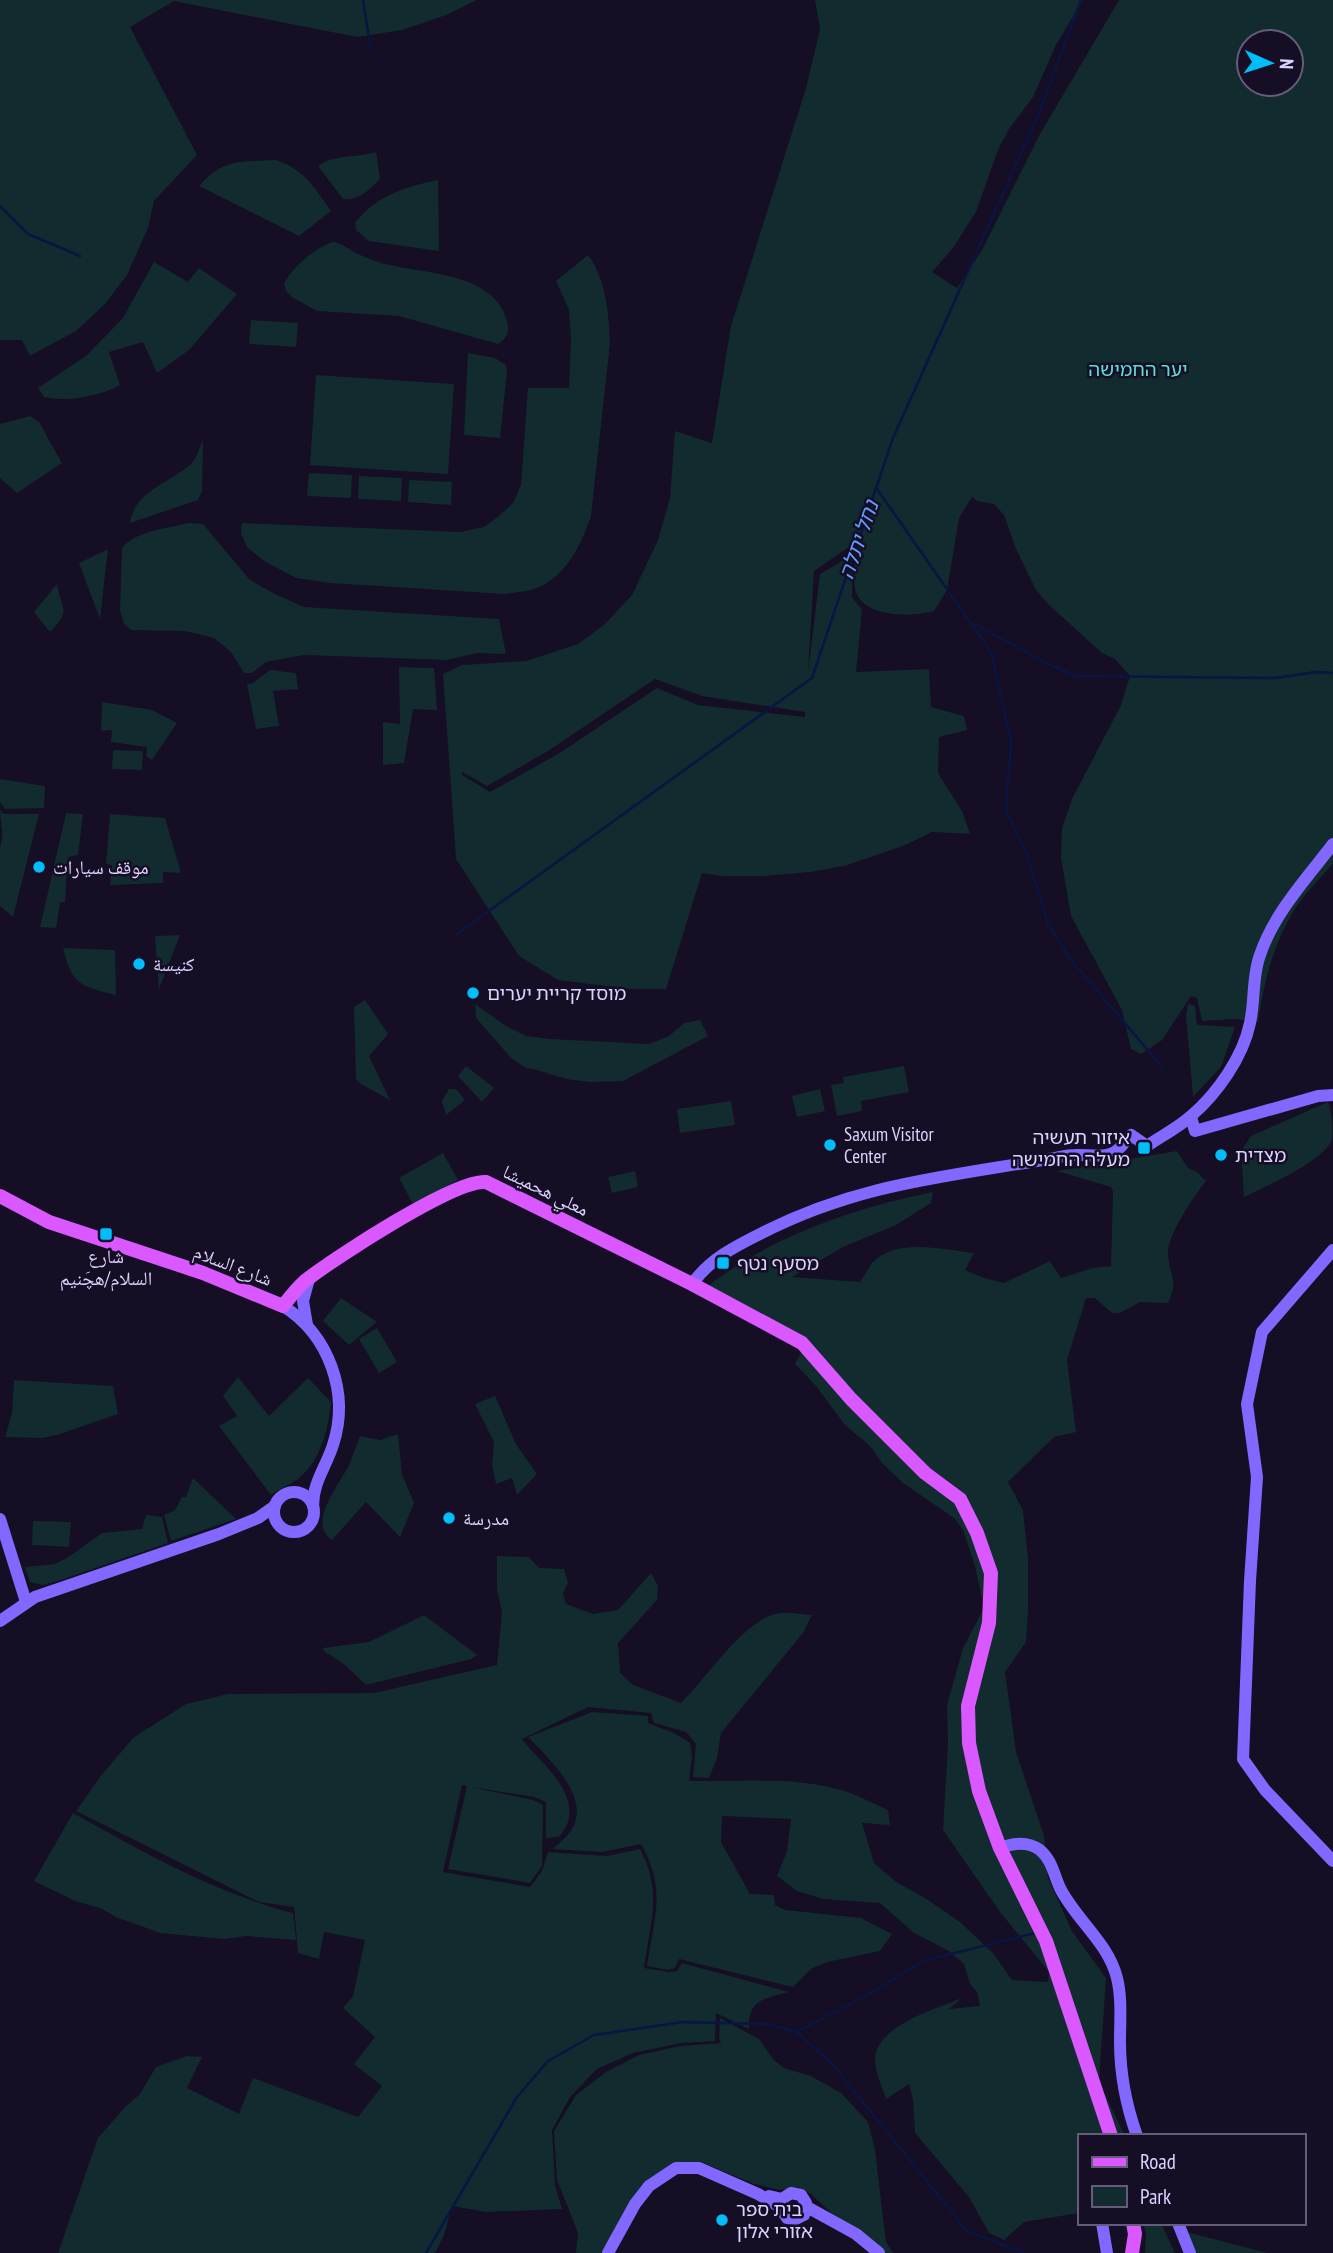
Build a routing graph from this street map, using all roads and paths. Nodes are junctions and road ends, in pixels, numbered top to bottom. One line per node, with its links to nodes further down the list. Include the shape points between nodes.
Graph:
1 (1333, 844): 3 (main road, via 1284,908 1260,954 1244,1048)
2 (1333, 1095): 3 (main road, via 1195,1131)
3 (1191, 1117): 7 (main road, via 1147,1146 1131,1135 1115,1152 1102,1156 1073,1155 973,1170 841,1199 726,1251)
4 (0, 1196): 8 (main road, شارع السلام, via 49,1222)
5 (1333, 1250): 20 (main road, via 1262,1332 1247,1405 1257,1477 1243,1759 1265,1790)
6 (309, 1279): 7 (main road, معلي هحميشا, via 404,1216 480,1182); 8 (main road, معلي هحميشا); 9 (main road, via 303,1301)
7 (692, 1284): 19 (main road, معلي هحميشا, via 802,1343 850,1399 925,1473 960,1499 991,1573 989,1623 968,1706 978,1791)
8 (283, 1306): 9 (main road, شارع السلام)
9 (307, 1326): 10 (main road, شارع السلام, via 328,1358 339,1399 338,1427)
10 (324, 1465): 11 (main road, شارع السلام); 13 (main road, شارع السلام, via 315,1483)
11 (294, 1492): 12 (main road, via 282,1496); 13 (main road, via 306,1495)
12 (275, 1506): 15 (main road); 16 (main road)
13 (313, 1506): 16 (main road, via 312,1520 303,1529 290,1531)
14 (0, 1519): 17 (main road)
15 (245, 1524): 16 (main road); 17 (main road)
16 (281, 1526)
17 (26, 1602): 18 (main road)
18 (0, 1621)
19 (1000, 1848): 21 (main road, معلي هحميشا, via 1046,1941); 22 (main road, via 1023,1844 1040,1850 1075,1912 1108,1956 1119,1990 1121,2068)
20 (1333, 1861)
21 (1110, 2134)
22 (1136, 2134)
23 (781, 2203): 24 (main road, via 787,2218); 24 (main road, via 788,2194 797,2194 803,2197); 28 (main road, via 699,2168 676,2168 649,2186)
24 (804, 2212): 29 (main road, via 828,2218)
25 (1102, 2225): 30 (main road)
26 (1133, 2225): 31 (main road)
27 (1179, 2225): 32 (main road)
28 (608, 2253)
29 (879, 2253)
30 (1107, 2253)
31 (1132, 2253)
32 (1190, 2253)

